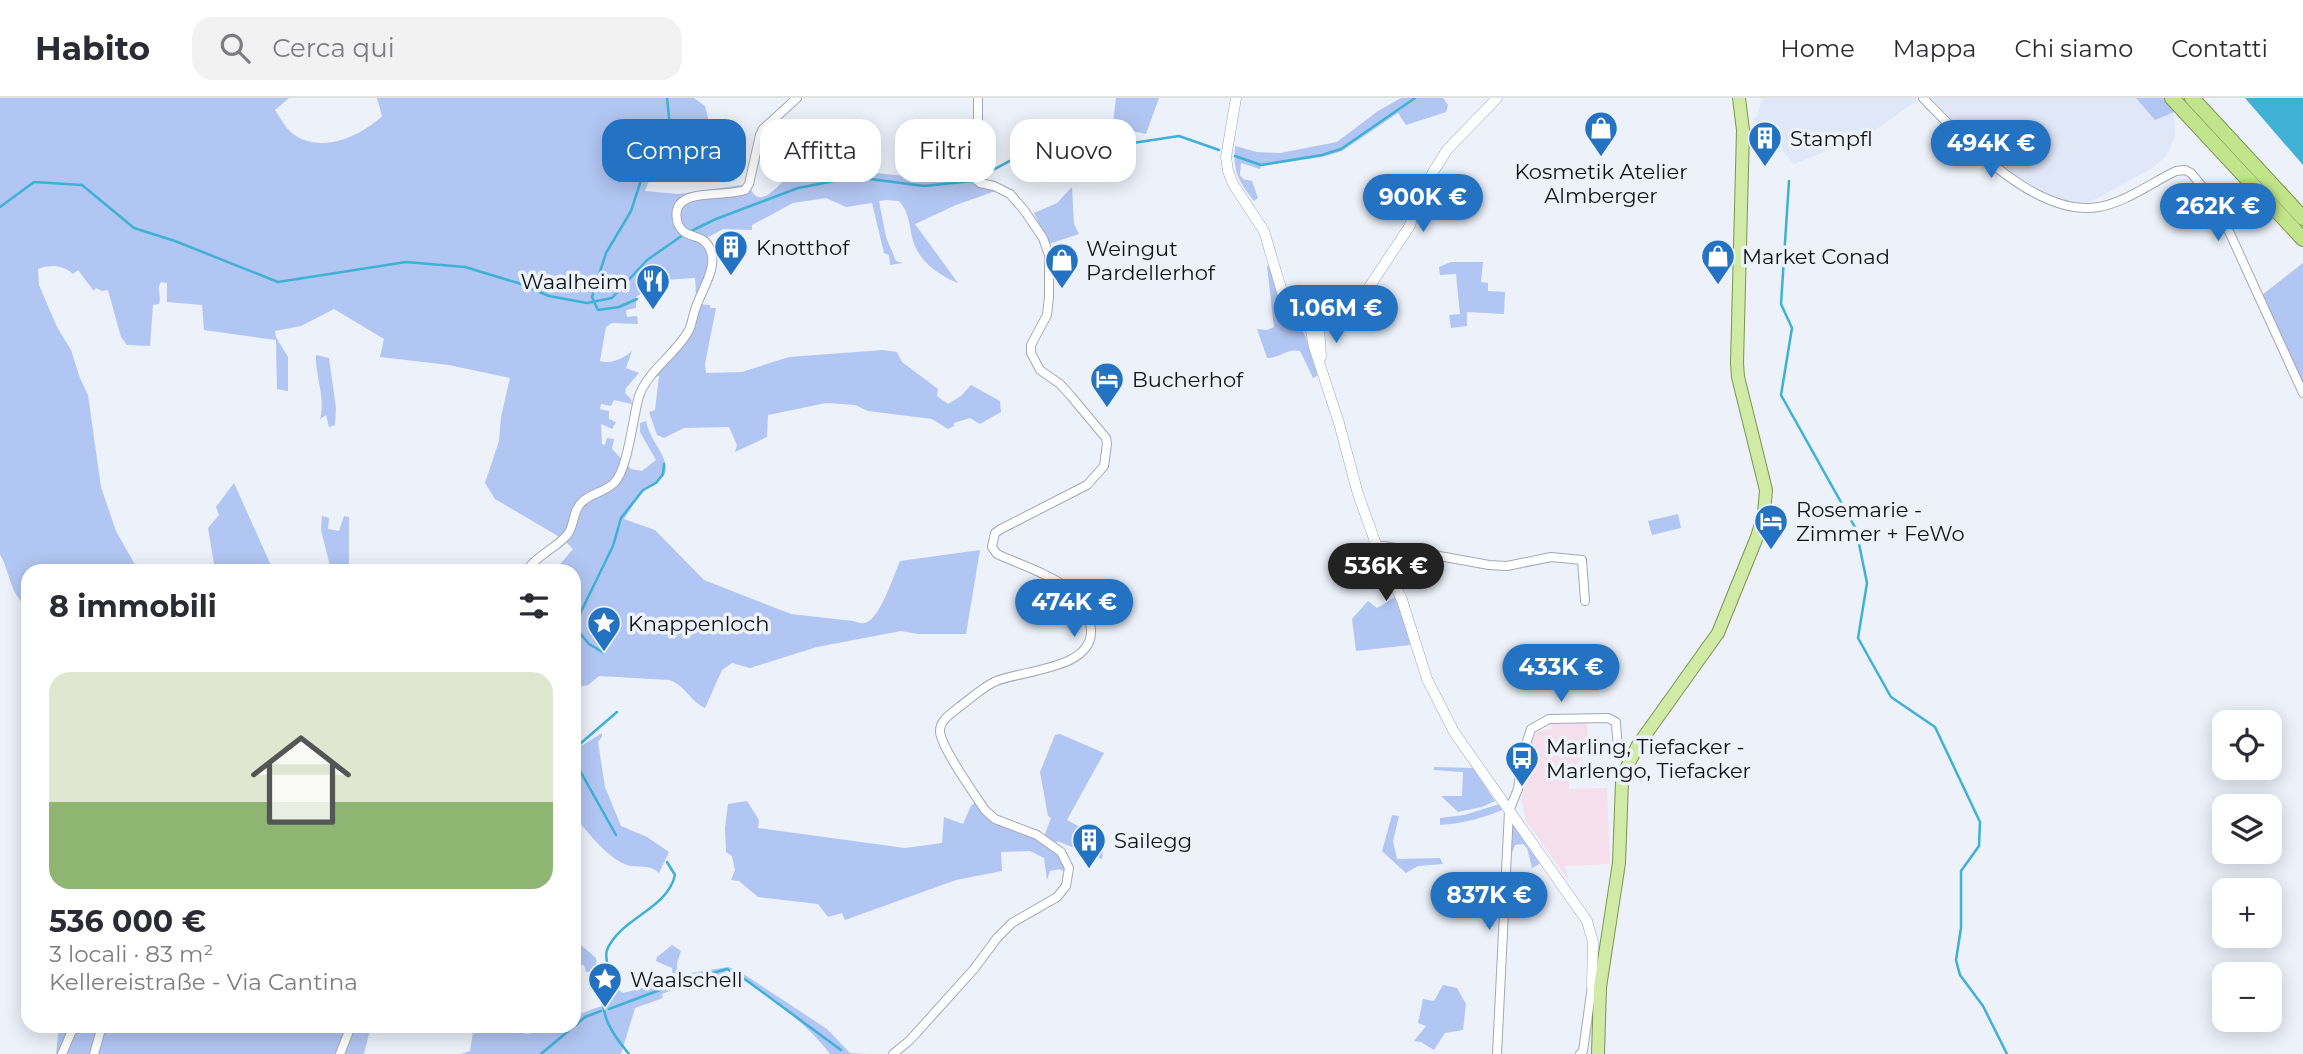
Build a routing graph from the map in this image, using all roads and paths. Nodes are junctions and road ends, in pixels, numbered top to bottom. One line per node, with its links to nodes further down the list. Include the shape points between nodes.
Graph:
1 (797, 98): 14 (street, via 763,129 745,190 694,197 678,207 677,220 683,231 704,240 711,251 710,276 691,326 641,393 617,479 583,500 568,534)
2 (978, 98): 25 (street, via 967,170 976,180 1010,194 1043,238 1049,255 1047,315 1031,353 1040,370 1060,384 1106,438 1107,458 1087,485 995,533 992,547 997,554 1049,576 1082,601 1091,639 1078,656 1064,663 990,684 944,720 940,732 952,759 989,815 1055,846 1066,859 1069,875 1057,897 1012,923 911,1040)
3 (1236, 98): 11 (street, via 1226,157 1228,171 1264,232 1287,309)
4 (1497, 98): 11 (street, via 1447,150 1409,227 1363,298 1335,323)
5 (1740, 98): 16 (main road, via 1737,363 1766,490 1764,514 1718,633)
6 (1923, 98): 12 (street, via 1998,167 2064,206 2108,205 2176,171 2192,173 2216,203)
7 (2172, 98): 10 (highway)
8 (2192, 98): 9 (highway)
9 (2303, 218)
10 (2303, 239)
11 (1314, 325): 13 (street, via 1358,494)
12 (2303, 393)
13 (1377, 547): 15 (street, via 1489,565 1551,557 1582,560); 17 (street, via 1402,600 1442,713)
14 (532, 564)
15 (1586, 601)
16 (1629, 761): 17 (street, via 1623,757 1612,719 1558,718 1539,723 1527,739); 18 (main road, via 1622,782 1619,863)
17 (1510, 811): 18 (street, via 1587,921); 26 (street)
18 (1596, 987): 27 (street); 28 (main road)
19 (71, 1033): 22 (street)
20 (100, 1033): 23 (street)
21 (348, 1033): 24 (street)
22 (62, 1054)
23 (94, 1054)
24 (340, 1054)
25 (893, 1054)
26 (1497, 1054)
27 (1580, 1054)
28 (1598, 1054)

